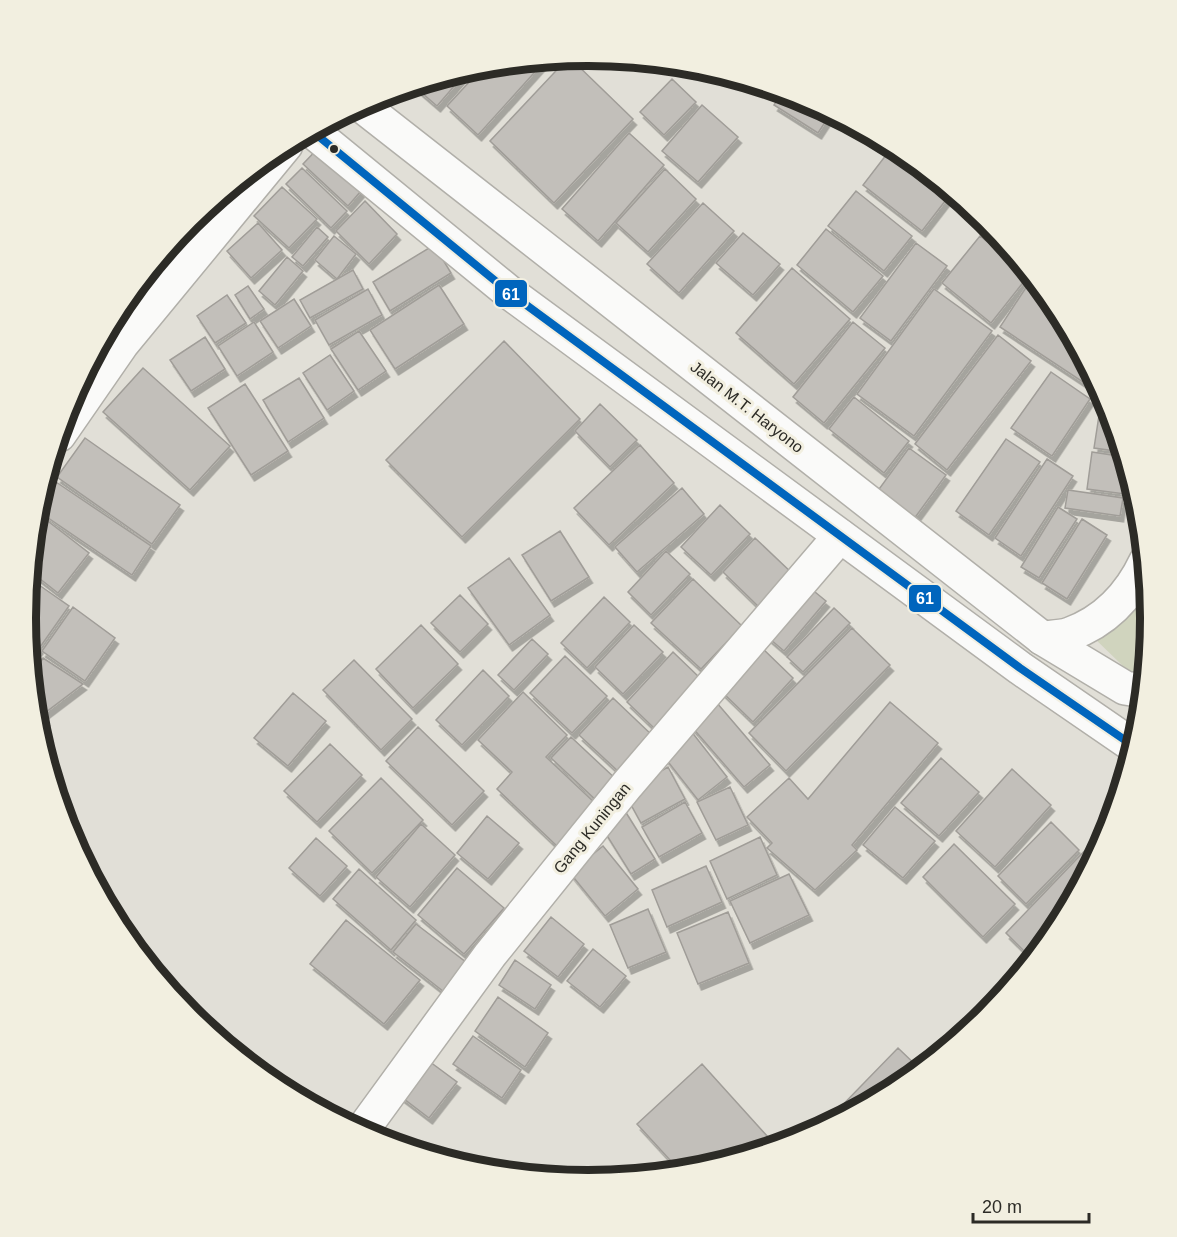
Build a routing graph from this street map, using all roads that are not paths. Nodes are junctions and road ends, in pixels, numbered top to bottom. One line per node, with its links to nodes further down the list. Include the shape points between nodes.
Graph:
1 (369, 111): 7 (main road, Jalan M.T. Haryono)
2 (319, 136): 5 (main road, via 510,293)
3 (264, 171): 4 (main road, via 122,344)
4 (78, 408)
5 (840, 536): 9 (main road); 10 (main road, Gang Kuningan, via 627,785 490,955)
6 (1139, 576): 7 (main road, via 1111,612 1069,635)
7 (1042, 638): 8 (main road, Jalan M.T. Haryono, via 1125,688)
8 (1136, 690)
9 (1127, 741)
10 (367, 1125)

